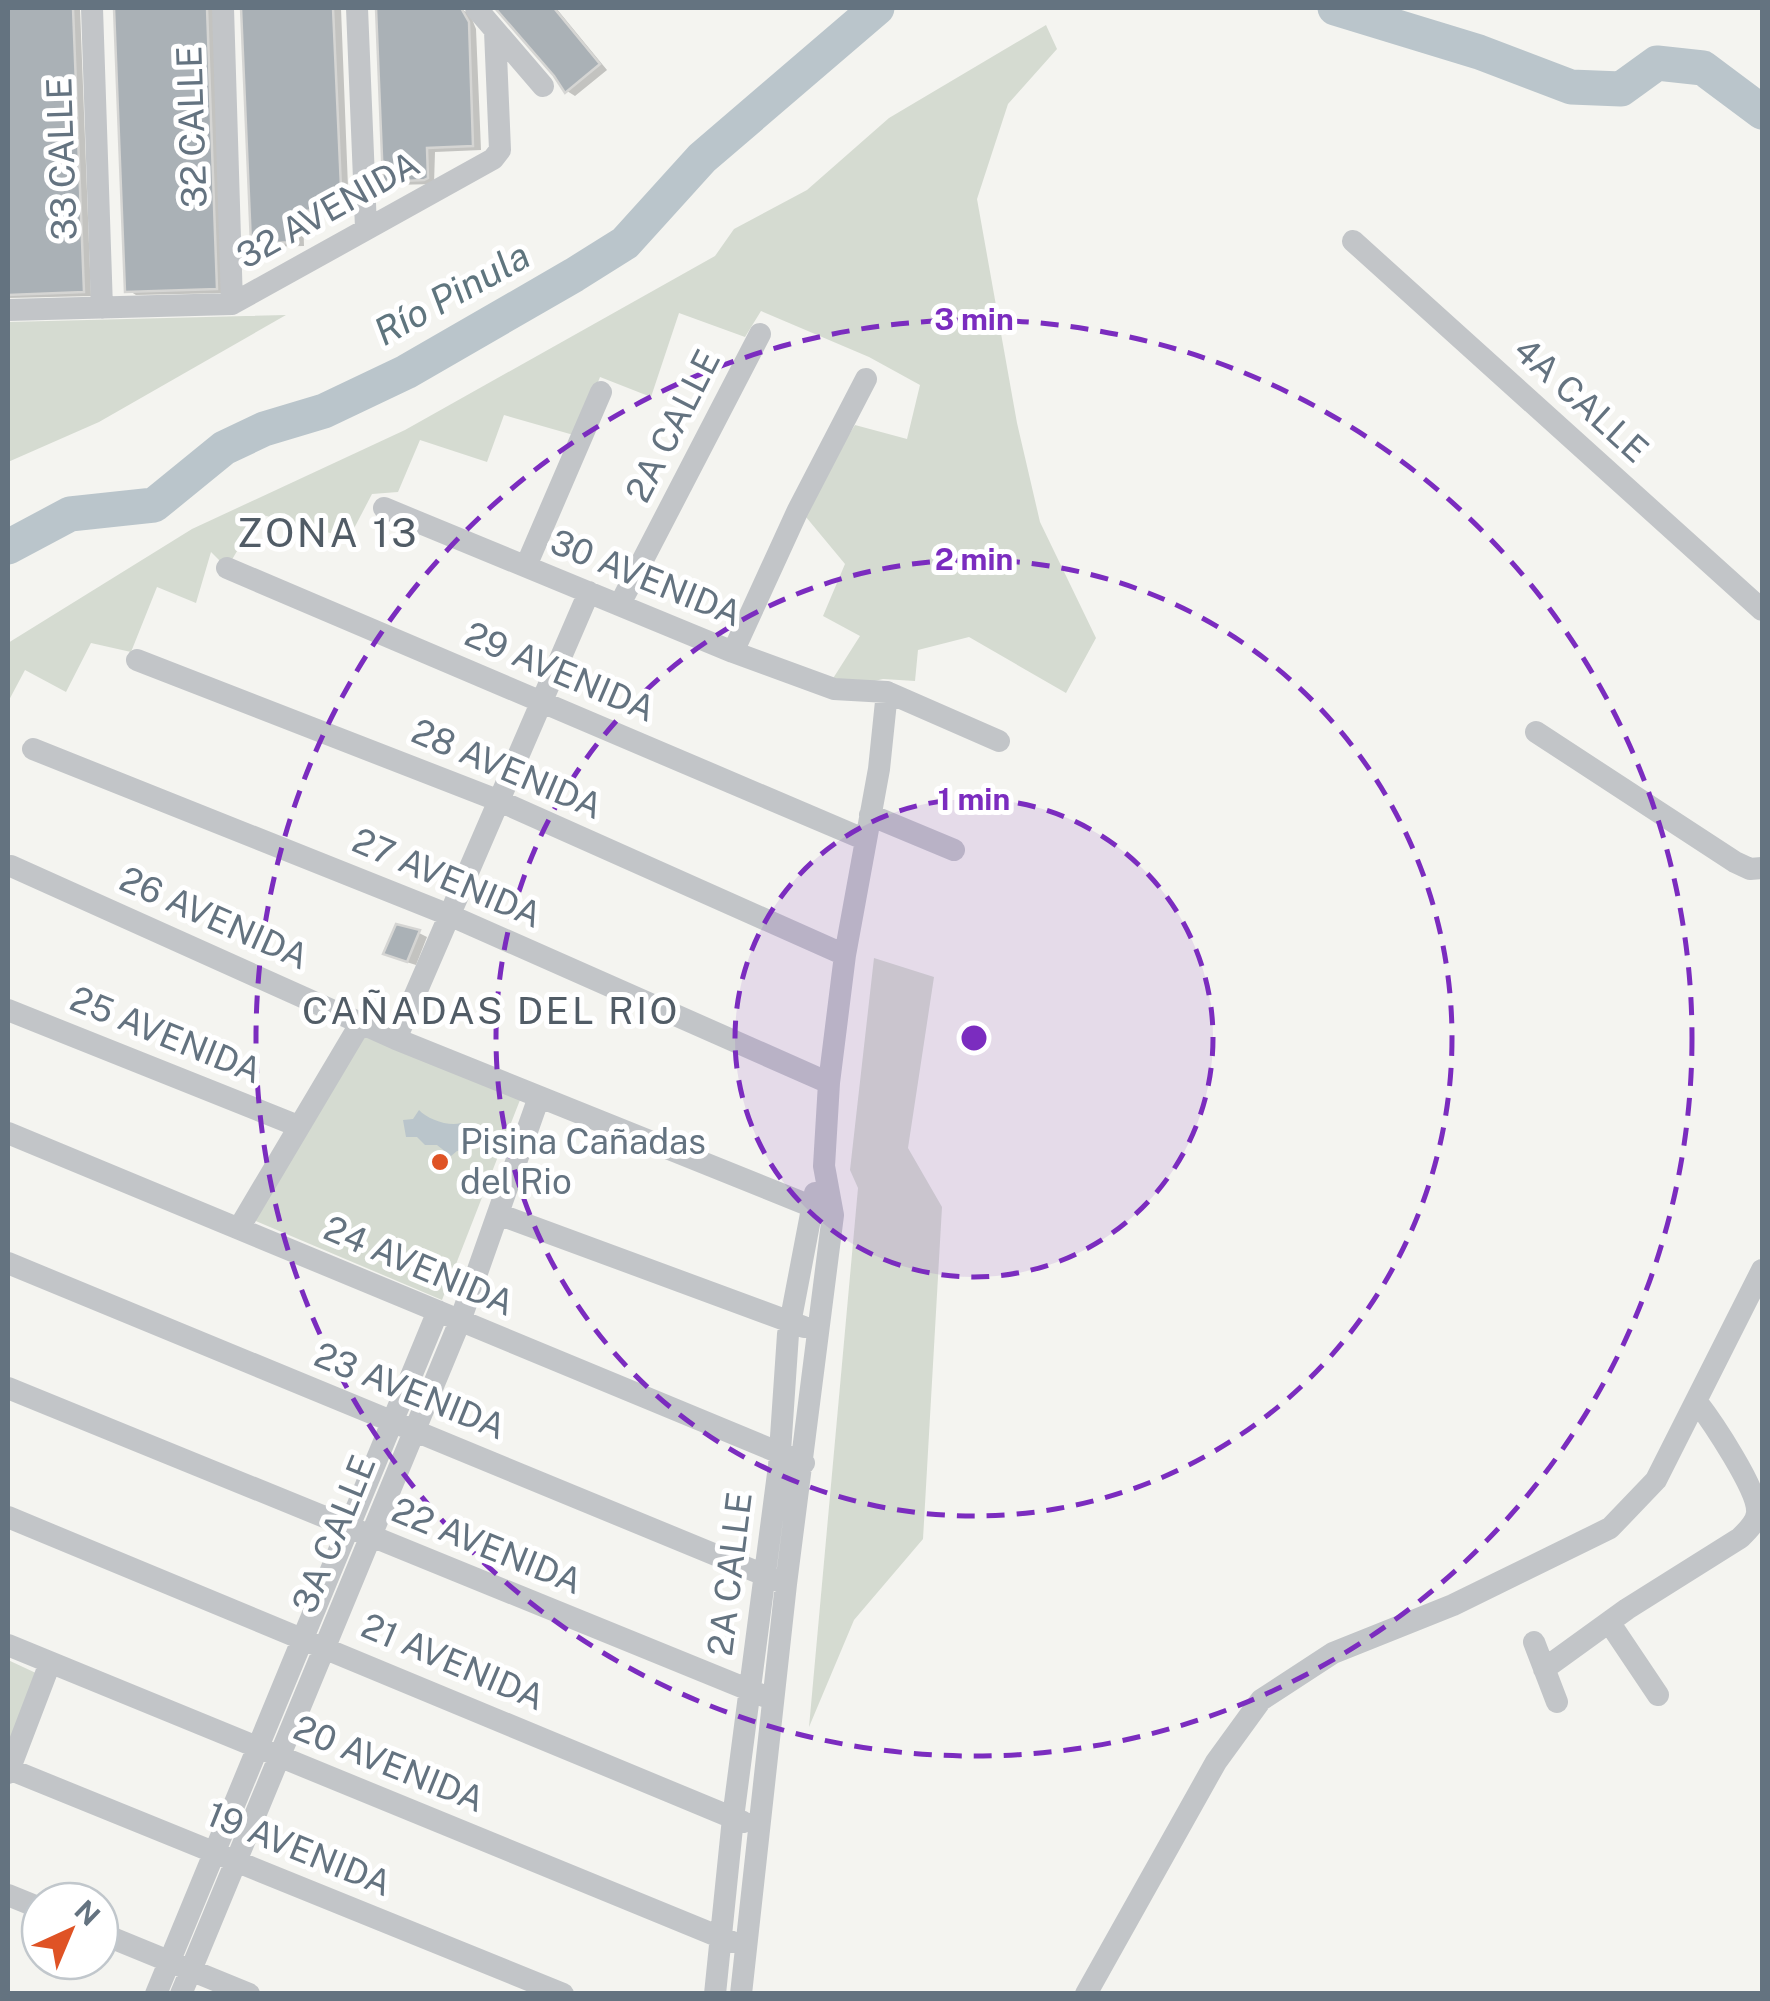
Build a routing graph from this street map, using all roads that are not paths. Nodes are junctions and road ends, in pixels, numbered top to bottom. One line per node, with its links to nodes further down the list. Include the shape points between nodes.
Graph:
1 (92, 8): 10 (street, 33 CALLE)
2 (223, 8): 9 (street, 32 CALLE)
3 (357, 8): 7 (street)
4 (476, 8): 5 (street)
5 (495, 30): 6 (street); 7 (street, 32 AVENIDA, via 498,155)
6 (543, 86)
7 (366, 228): 9 (street, 32 AVENIDA)
8 (1353, 241): 20 (street, 4A CALLE)
9 (232, 304): 10 (street, 32 AVENIDA)
10 (102, 308): 11 (street, 32 AVENIDA)
11 (8, 310)
12 (760, 334): 19 (street, 2A CALLE)
13 (866, 379): 21 (street)
14 (601, 392): 16 (street)
15 (384, 508): 16 (street, 30 AVENIDA)
16 (526, 566): 18 (street, 30 AVENIDA)
17 (228, 568): 24 (street, 29 AVENIDA)
18 (589, 592): 19 (street, 30 AVENIDA); 24 (street)
19 (620, 604): 21 (street, 30 AVENIDA)
20 (1762, 610)
21 (732, 652): 23 (street, 30 AVENIDA, via 834,689)
22 (137, 660): 28 (street, 28 AVENIDA)
23 (887, 692): 26 (street); 29 (street, 2A CALLE)
24 (539, 701): 28 (street); 30 (street, 29 AVENIDA)
25 (1536, 732): 33 (street, via 1736,862)
26 (999, 741)
27 (33, 749): 34 (street, 27 AVENIDA)
28 (498, 800): 34 (street); 35 (street, 28 AVENIDA)
29 (870, 814): 30 (street, 2A CALLE); 31 (street)
30 (866, 840): 35 (street, 2A CALLE)
31 (954, 850)
32 (11, 866): 37 (street, 26 AVENIDA)
33 (1762, 868)
34 (449, 915): 38 (street); 39 (street, 27 AVENIDA)
35 (845, 954): 39 (street, 2A CALLE)
36 (8, 1010): 41 (street, 25 AVENIDA)
37 (362, 1021): 38 (street, 26 AVENIDA); 41 (street)
38 (396, 1040): 40 (street, 26 AVENIDA)
39 (829, 1083): 43 (street, 2A CALLE)
40 (540, 1096): 44 (street, 26 AVENIDA); 45 (street, 3A CALLE)
41 (298, 1126): 47 (street)
42 (8, 1134): 47 (street, 24 AVENIDA)
43 (824, 1166): 44 (street, 2A CALLE); 46 (street, 2A CALLE)
44 (811, 1205): 46 (street, 26 AVENIDA); 52 (street, 2A CALLE)
45 (498, 1214): 51 (street, 3A CALLE); 52 (street)
46 (833, 1215): 53 (street, 2A CALLE)
47 (239, 1228): 50 (street, 24 AVENIDA)
48 (8, 1264): 56 (street, 23 AVENIDA)
49 (1762, 1270): 55 (street)
50 (438, 1312): 51 (street, 24 AVENIDA); 56 (street, 3A CALLE)
51 (460, 1321): 56 (street, 3A CALLE); 57 (street, 24 AVENIDA)
52 (790, 1322): 53 (street); 57 (street, 2A CALLE)
53 (818, 1331): 58 (street, 2A CALLE)
54 (8, 1388): 60 (street, 22 AVENIDA)
55 (1697, 1402): 62 (street, via 1752,1494 1752,1526); 87 (street, via 1656,1480 1610,1528 1453,1605 1333,1653 1261,1700 1216,1762)
56 (404, 1426): 60 (street, 3A CALLE); 61 (street, 23 AVENIDA)
57 (780, 1452): 58 (street, 24 AVENIDA); 61 (street, 2A CALLE)
58 (804, 1463): 61 (street, 2A CALLE)
59 (8, 1516): 63 (street, 21 AVENIDA)
60 (360, 1532): 63 (street, 3A CALLE); 68 (street, 22 AVENIDA)
61 (776, 1580): 68 (street, 2A CALLE); 70 (street, 2A CALLE)
62 (1610, 1622): 67 (street); 69 (street)
63 (314, 1642): 72 (street, 3A CALLE); 74 (street, 21 AVENIDA)
64 (1534, 1642): 67 (street)
65 (8, 1646): 66 (street, 20 AVENIDA)
66 (50, 1664): 72 (street, 20 AVENIDA); 73 (street)
67 (1544, 1670): 71 (street)
68 (750, 1691): 70 (street, 22 AVENIDA); 74 (street, 2A CALLE)
69 (1658, 1695)
70 (774, 1700): 75 (street, 2A CALLE)
71 (1557, 1702)
72 (269, 1752): 76 (street, 3A CALLE); 77 (street, 20 AVENIDA)
73 (8, 1771): 76 (street, 19 AVENIDA)
74 (732, 1818): 75 (street, 21 AVENIDA); 77 (street, 2A CALLE)
75 (760, 1829): 79 (street, 2A CALLE)
76 (226, 1857): 80 (street, 3A CALLE); 84 (street, 19 AVENIDA)
77 (722, 1939): 79 (street, 20 AVENIDA); 85 (street, 2A CALLE)
78 (120, 1941): 80 (street)
79 (745, 1946): 86 (street, 2A CALLE)
80 (181, 1966): 81 (street); 82 (street, 3A CALLE); 83 (street)
81 (156, 1994)
82 (181, 1994)
83 (249, 1994)
84 (563, 1994)
85 (715, 1994)
86 (740, 1994)
87 (1086, 1994)

